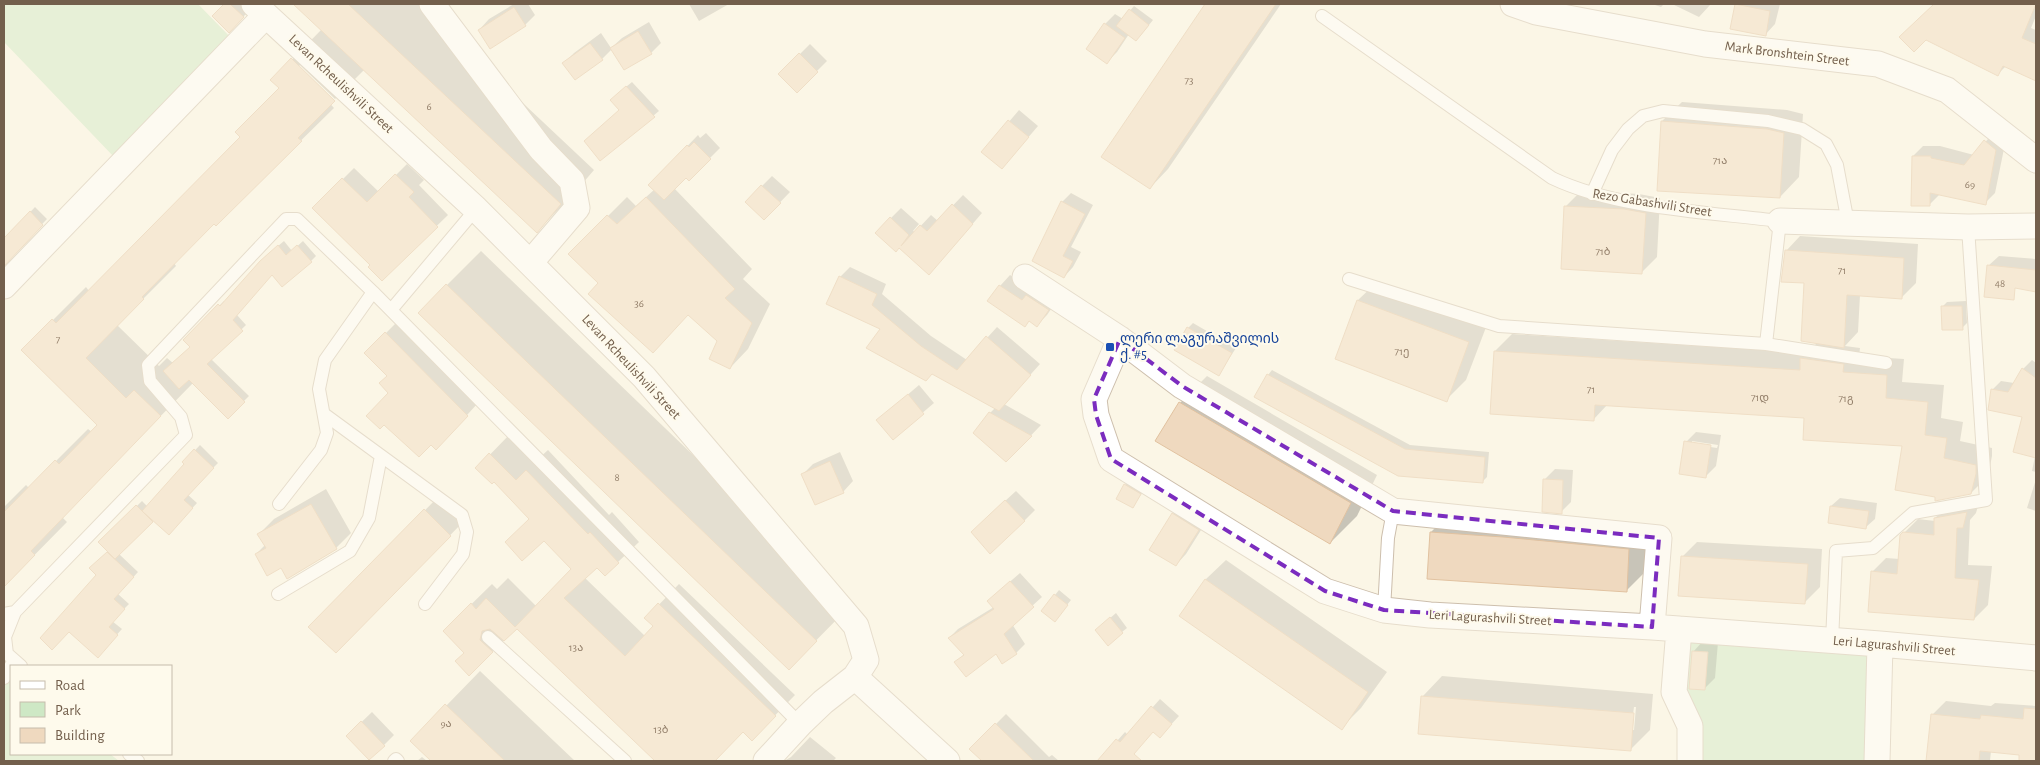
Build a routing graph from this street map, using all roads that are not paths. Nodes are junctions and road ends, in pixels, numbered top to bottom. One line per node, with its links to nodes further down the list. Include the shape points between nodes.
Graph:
1 (432, 4): 12 (street, via 540,149 572,181 577,208)
2 (1513, 4): 5 (street, Mark Bronshtein Street, via 1536,12 1705,44 1878,64 1947,90)
3 (260, 9): 7 (street, Levan Rcheulishvili Street); 15 (street)
4 (1322, 16): 6 (lane, Rezo Gabashvili Street, via 1552,178)
5 (2036, 160)
6 (1592, 194): 8 (lane, Rezo Gabashvili Street, via 1671,208); 9 (lane, via 1612,150 1643,116 1663,111 1768,120 1802,129 1826,144 1837,165)
7 (476, 209): 12 (street, Levan Rcheulishvili Street); 17 (lane)
8 (1780, 221): 9 (street, Rezo Gabashvili Street); 19 (lane)
9 (1848, 223): 11 (street, Rezo Gabashvili Street)
10 (2036, 226): 11 (street, Rezo Gabashvili Street)
11 (1968, 227): 32 (lane, via 1986,500 1913,514 1873,548 1836,551)
12 (530, 263): 36 (street, Levan Rcheulishvili Street, via 644,377 856,626 866,660)
13 (1025, 277): 18 (street)
14 (1349, 279): 19 (lane, via 1499,326)
15 (4, 286)
16 (373, 292): 17 (lane); 21 (lane, via 325,360 319,389); 28 (lane, via 297,219 286,218 148,365 150,380 181,417 186,435)
17 (391, 310): 38 (lane)
18 (1120, 339): 24 (street, via 1182,386); 27 (street, Leri Lagurashvili Street, via 1094,399 1111,459 1326,591)
19 (1766, 344): 20 (lane)
20 (1886, 363)
21 (324, 414): 22 (lane); 23 (lane, via 326,433 321,450)
22 (381, 456): 25 (lane, via 369,518 350,551); 26 (lane, via 462,515 468,532 463,554)
23 (279, 504)
24 (1393, 510): 27 (lane); 29 (street, via 1659,538)
25 (278, 594)
26 (425, 604)
27 (1384, 610): 29 (street, Leri Lagurashvili Street)
28 (9, 613): 34 (lane, via 5,636)
29 (1652, 627): 30 (street, Leri Lagurashvili Street)
30 (1679, 629): 32 (street, Leri Lagurashvili Street); 44 (street, via 1674,692 1690,726)
31 (488, 637): 41 (lane)
32 (1832, 640): 33 (street, Leri Lagurashvili Street)
33 (1880, 644): 35 (street, Leri Lagurashvili Street); 45 (street)
34 (11, 658): 37 (lane)
35 (2036, 658)
36 (855, 677): 38 (street); 43 (street)
37 (4, 678)
38 (800, 724): 42 (street)
39 (394, 761): 40 (lane)
40 (398, 761)
41 (625, 761)
42 (766, 761)
43 (946, 761)
44 (1690, 761)
45 (1877, 761)

